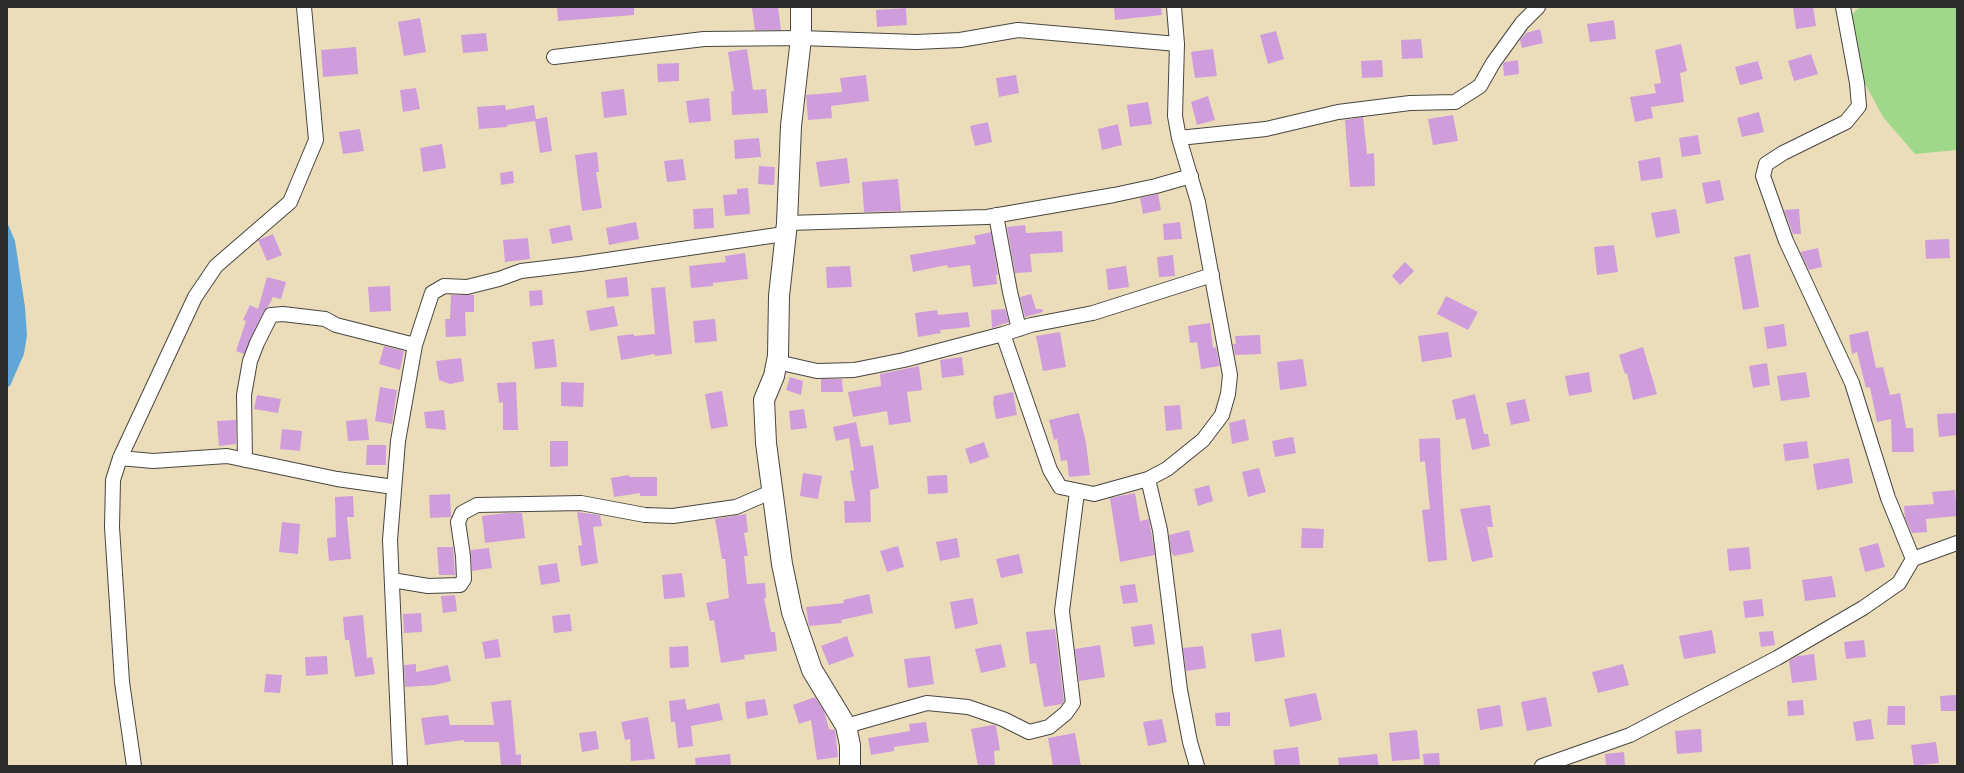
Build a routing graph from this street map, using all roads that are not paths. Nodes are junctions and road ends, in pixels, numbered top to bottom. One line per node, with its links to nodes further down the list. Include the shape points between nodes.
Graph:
1 (304, 7): 18 (street, via 316,140 290,202 216,266 195,297)
2 (801, 7): 6 (main road)
3 (1174, 7): 7 (street)
4 (1538, 7): 9 (street, via 1522,23 1480,86 1454,102 1410,103 1338,112 1266,129)
5 (1843, 7): 25 (street, via 1857,83 1858,106 1846,122 1790,149 1766,164 1763,176 1786,241 1852,383 1888,498)
6 (801, 38): 7 (street, via 916,42 960,40 1018,30); 8 (street, via 704,39); 12 (main road, via 791,126)
7 (1177, 44): 9 (street, via 1175,116)
8 (554, 57)
9 (1179, 138): 10 (street)
10 (1191, 176): 11 (street, via 1121,194); 13 (street)
11 (996, 215): 12 (street); 14 (street)
12 (786, 228): 16 (street, via 532,270 467,287 444,286 432,293); 17 (main road, via 779,296)
13 (1212, 276): 14 (street, via 1093,313); 20 (street, via 1230,375 1222,415 1203,440 1167,469)
14 (1019, 329): 15 (street)
15 (1003, 334): 17 (street, via 904,360 854,370 817,371); 23 (street, via 1050,470 1060,487)
16 (415, 345): 19 (street, via 336,325 325,319 271,315 250,362 244,395); 21 (street, via 398,441)
17 (777, 362): 22 (main road, via 764,400)
18 (120, 458): 19 (street, via 153,461 227,456); 28 (street, via 113,480 112,527 122,682)
19 (244, 460): 21 (street, via 337,479)
20 (1148, 479): 23 (street, via 1094,494); 31 (street, via 1160,530 1180,690)
21 (394, 487): 26 (street, via 390,540)
22 (771, 492): 26 (street, via 736,507 673,516 645,515 582,503 477,504 462,513 458,522 464,579 460,585 428,586); 27 (main road, via 792,612 812,670)
23 (1077, 492): 27 (street, via 1062,611 1073,702 1066,713 1049,727 1029,732 1003,719 968,707 927,703)
24 (1957, 543): 25 (street)
25 (1913, 559): 32 (street, via 1899,583 1863,608 1777,658 1630,735)
26 (392, 580): 29 (street)
27 (846, 726): 30 (main road, via 850,745)
28 (134, 766)
29 (400, 766)
30 (850, 766)
31 (1197, 766)
32 (1542, 766)

